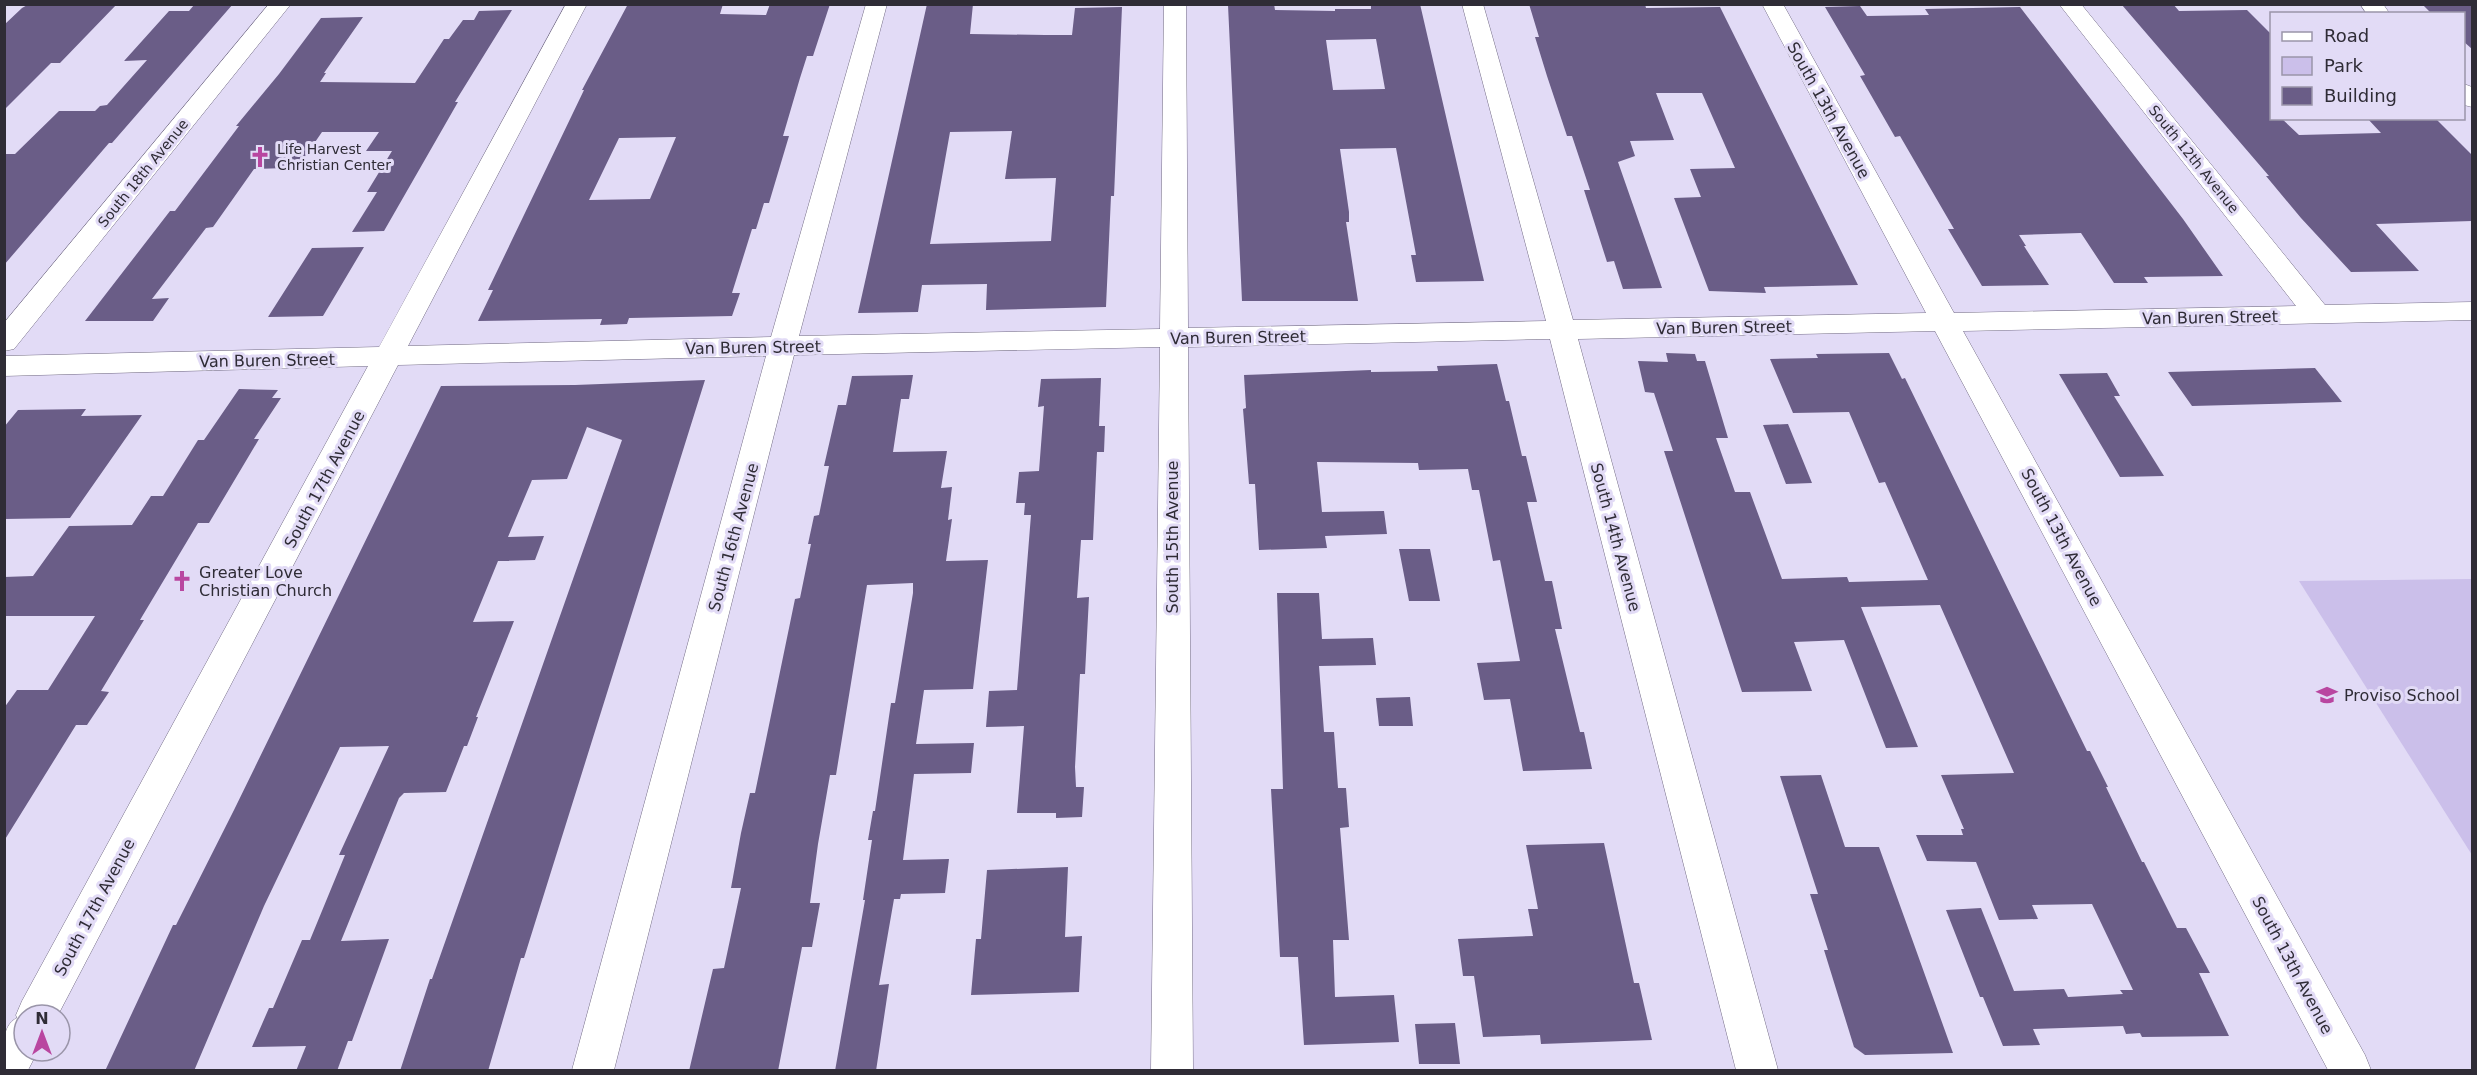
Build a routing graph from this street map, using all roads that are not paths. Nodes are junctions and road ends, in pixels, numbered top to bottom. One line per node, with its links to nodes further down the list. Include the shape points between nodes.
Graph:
1 (281, 4): 13 (street, South 18th Avenue)
2 (576, 4): 15 (street, South 17th Avenue)
3 (878, 4): 14 (street, South 16th Avenue)
4 (1175, 4): 12 (street, South 15th Avenue)
5 (1472, 4): 11 (street, South 14th Avenue)
6 (1772, 4): 10 (street, South 13th Avenue)
7 (2069, 4): 9 (street, South 12th Avenue)
8 (2472, 311): 9 (street, Van Buren Street)
9 (2318, 315): 10 (street, Van Buren Street)
10 (1945, 322): 11 (street, Van Buren Street); 21 (street, South 13th Avenue)
11 (1562, 330): 12 (street, Van Buren Street); 20 (street, South 14th Avenue)
12 (1173, 338): 14 (street, Van Buren Street); 19 (street, South 15th Avenue)
13 (4, 342)
14 (783, 346): 15 (street, Van Buren Street); 18 (street, South 16th Avenue)
15 (390, 357): 16 (street, Van Buren Street); 17 (street, South 17th Avenue)
16 (4, 366)
17 (42, 1003)
18 (593, 1071)
19 (1172, 1071)
20 (1757, 1071)
21 (2350, 1071)

